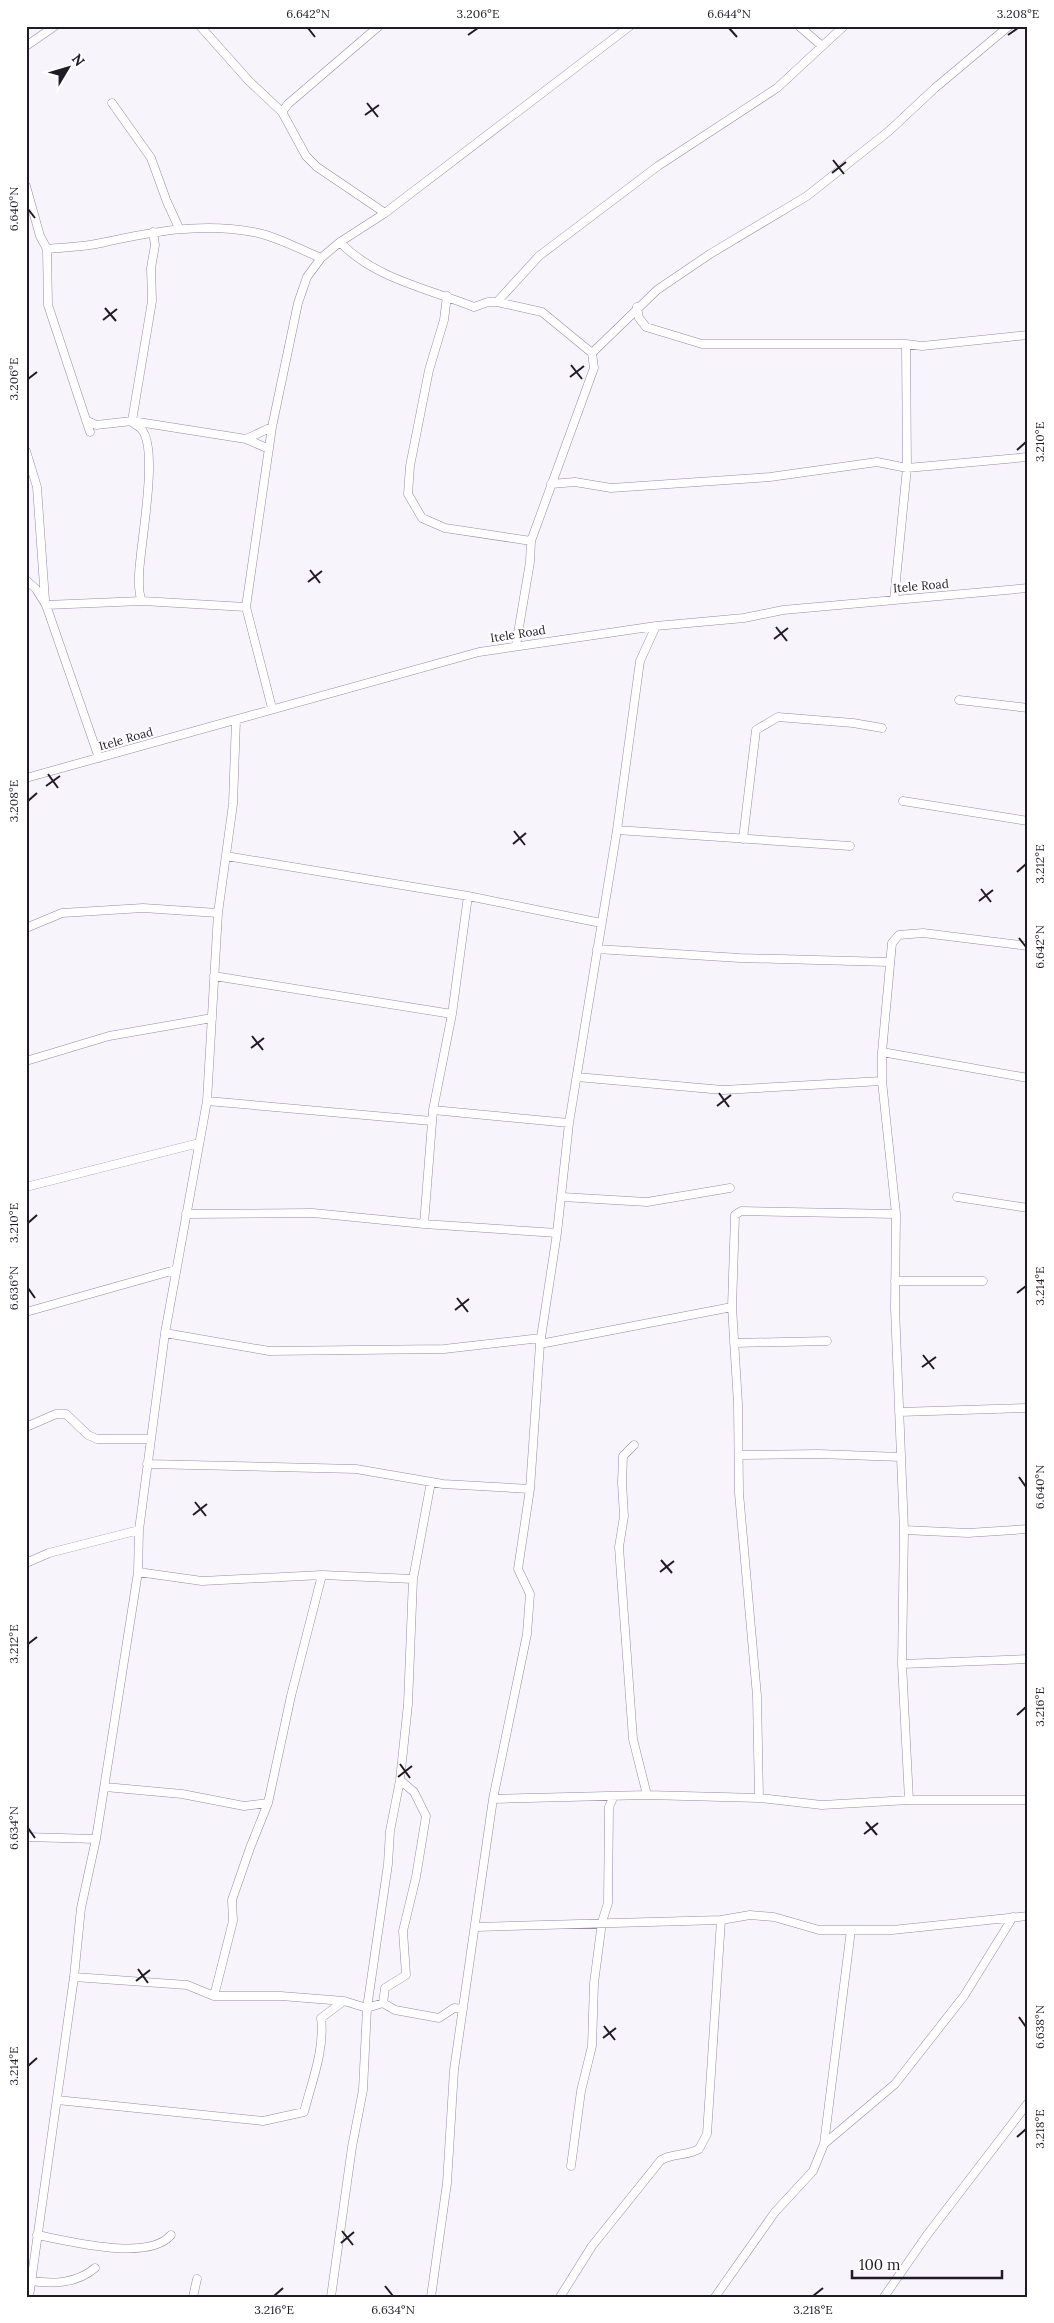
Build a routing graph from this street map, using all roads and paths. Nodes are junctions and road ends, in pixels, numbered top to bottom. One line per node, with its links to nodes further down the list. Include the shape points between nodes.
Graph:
1 (56, 26): 9 (street)
2 (200, 26): 12 (street)
3 (379, 26): 8 (street)
4 (630, 26): 14 (street)
5 (799, 26): 10 (street)
6 (844, 26): 10 (street)
7 (1009, 26): 22 (street, via 889,131 807,196 710,254)
8 (370, 29): 12 (street)
9 (26, 46)
10 (822, 46): 21 (street, via 777,88 658,166 539,256)
11 (112, 102): 15 (street, via 151,158)
12 (282, 112): 14 (street, via 306,156 317,167)
13 (26, 186): 18 (street, via 40,236)
14 (384, 213): 17 (street)
15 (179, 228): 16 (street); 19 (street, via 253,232)
16 (153, 232): 18 (street); 27 (street, via 152,301)
17 (340, 242): 19 (street); 20 (street, via 358,259 400,280)
18 (47, 249): 26 (street, via 48,305)
19 (321, 258): 28 (street, via 308,277 298,303)
20 (447, 296): 21 (street, via 474,307); 36 (street, via 410,466 408,494 422,518 445,528)
21 (497, 302): 25 (street, via 542,312)
22 (637, 307): 24 (street, via 639,318 646,327 702,344); 25 (street)
23 (1028, 335): 24 (street, via 922,346)
24 (906, 344): 34 (street)
25 (592, 353): 35 (street, via 594,368)
26 (86, 420): 27 (street, via 96,425); 29 (street)
27 (132, 421): 30 (street); 40 (street, via 142,430 148,448 149,493 140,562 139,592)
28 (272, 427): 30 (street); 31 (street)
29 (90, 432)
30 (246, 439): 31 (street)
31 (269, 449): 42 (street)
32 (26, 451): 41 (street, via 36,487)
33 (1028, 457): 34 (street)
34 (907, 468): 35 (street, via 877,462 717,482 611,488 575,482); 39 (street)
35 (551, 484): 36 (street)
36 (531, 540): 44 (street)
37 (26, 580): 41 (street, via 36,588)
38 (1028, 588): 39 (street, Itele Road)
39 (894, 600): 43 (street, Itele Road)
40 (142, 601): 41 (street); 42 (street)
41 (46, 605): 50 (street)
42 (246, 607): 46 (street)
43 (656, 626): 44 (street, Itele Road); 54 (street, via 640,661)
44 (516, 645): 46 (street, Itele Road)
45 (959, 700): 47 (street)
46 (272, 708): 48 (street, Itele Road)
47 (1028, 708)
48 (236, 720): 50 (street, Itele Road); 57 (street, via 233,804)
49 (882, 728): 55 (street, via 778,717 756,730)
50 (99, 758): 51 (street, Itele Road)
51 (26, 778)
52 (903, 801): 53 (street)
53 (1028, 821)
54 (617, 830): 55 (street); 60 (street)
55 (743, 839): 56 (street)
56 (850, 846)
57 (226, 856): 58 (street); 59 (street)
58 (468, 896): 60 (street); 66 (street)
59 (218, 913): 61 (street, via 142,908 62,913); 65 (street)
60 (601, 923): 63 (street)
61 (26, 928)
62 (1028, 946): 64 (street, via 923,933 898,935 892,943)
63 (597, 948): 64 (street, via 740,958); 70 (street)
64 (889, 962): 68 (street)
65 (214, 976): 66 (street); 67 (street)
66 (452, 1014): 74 (street)
67 (212, 1018): 69 (street, via 109,1036); 73 (street)
68 (882, 1052): 71 (street); 72 (street)
69 (26, 1061)
70 (578, 1077): 72 (street, via 724,1090); 76 (street)
71 (1028, 1078)
72 (882, 1081): 84 (street)
73 (207, 1101): 75 (street); 77 (street)
74 (433, 1110): 75 (street); 76 (street)
75 (432, 1121): 85 (street)
76 (569, 1123): 80 (street)
77 (199, 1143): 78 (street); 83 (street)
78 (26, 1187)
79 (730, 1188): 80 (street, via 647,1202)
80 (562, 1196): 86 (street)
81 (957, 1197): 82 (street)
82 (1028, 1208)
83 (186, 1214): 85 (street, via 313,1213); 87 (street)
84 (896, 1214): 88 (street); 90 (street, via 742,1211 735,1215 733,1225)
85 (424, 1224): 86 (street)
86 (558, 1234): 93 (street)
87 (175, 1270): 91 (street); 92 (street)
88 (895, 1281): 89 (street); 97 (street)
89 (983, 1281)
90 (732, 1307): 93 (street); 95 (street)
91 (26, 1312)
92 (164, 1333): 93 (street, via 278,1351 444,1349); 99 (street)
93 (540, 1341): 105 (street)
94 (827, 1341): 95 (street)
95 (734, 1343): 101 (street)
96 (1028, 1408): 97 (street)
97 (899, 1412): 102 (street)
98 (26, 1426): 99 (street, via 56,1414 66,1414 96,1439)
99 (151, 1439): 103 (street)
100 (634, 1445): 117 (street, via 623,1456 624,1516 619,1547 633,1739)
101 (739, 1455): 102 (street); 119 (street, via 757,1696)
102 (901, 1457): 108 (street)
103 (147, 1464): 104 (street, via 356,1470); 107 (street)
104 (431, 1482): 105 (street); 112 (street)
105 (530, 1489): 120 (street, via 518,1569 530,1594 528,1634)
106 (1028, 1529): 108 (street, via 968,1533)
107 (139, 1530): 109 (street, via 50,1553); 110 (street)
108 (904, 1530): 114 (street)
109 (26, 1563)
110 (138, 1572): 111 (street, via 202,1581); 116 (street)
111 (322, 1575): 112 (street); 123 (street)
112 (413, 1579): 115 (street, via 408,1704)
113 (1028, 1659): 114 (street)
114 (902, 1664): 121 (street)
115 (400, 1780): 135 (street, via 414,1792 426,1816 403,1931 406,1975 385,1988); 136 (street, via 390,1831)
116 (105, 1787): 123 (street, via 182,1794 244,1806); 125 (street)
117 (647, 1795): 118 (street); 119 (street)
118 (614, 1796): 120 (street); 129 (street, via 609,1807 608,1903)
119 (759, 1798): 121 (street, via 822,1805)
120 (493, 1799): 130 (street)
121 (909, 1800): 122 (street)
122 (1028, 1800)
123 (268, 1803): 133 (street, via 232,1900 233,1921)
124 (26, 1837): 125 (street)
125 (96, 1839): 132 (street, via 81,1908)
126 (1028, 1916): 127 (street)
127 (1013, 1917): 131 (street, via 892,1930); 140 (street, via 964,1996 895,2084)
128 (721, 1920): 129 (street); 131 (street, via 750,1915 774,1916 819,1930); 151 (street, via 708,2134 699,2149 661,2160 592,2246)
129 (602, 1922): 130 (street); 141 (street, via 594,1983 592,2046 581,2091)
130 (476, 1928): 137 (street)
131 (851, 1930): 140 (street)
132 (74, 1978): 133 (street, via 187,1985); 138 (street)
133 (214, 1996): 134 (street, via 281,1996)
134 (344, 2001): 136 (street); 138 (street, via 321,2018 322,2040 304,2112 263,2121)
135 (383, 2003): 136 (street); 137 (street, via 395,2010 439,2018 454,2008)
136 (367, 2008): 149 (street, via 363,2090)
137 (464, 2009): 150 (street, via 454,2070 447,2183)
138 (57, 2100): 142 (street)
139 (1028, 2103): 153 (street)
140 (824, 2144): 152 (street, via 813,2171 775,2212)
141 (571, 2166)
142 (37, 2235): 143 (street, via 90,2245 148,2248 166,2242); 146 (street)
143 (172, 2236)
144 (94, 2268): 146 (street, via 71,2281)
145 (197, 2279): 148 (street)
146 (30, 2282): 147 (street)
147 (29, 2297)
148 (193, 2297)
149 (332, 2297)
150 (431, 2297)
151 (560, 2297)
152 (715, 2297)
153 (884, 2297)

